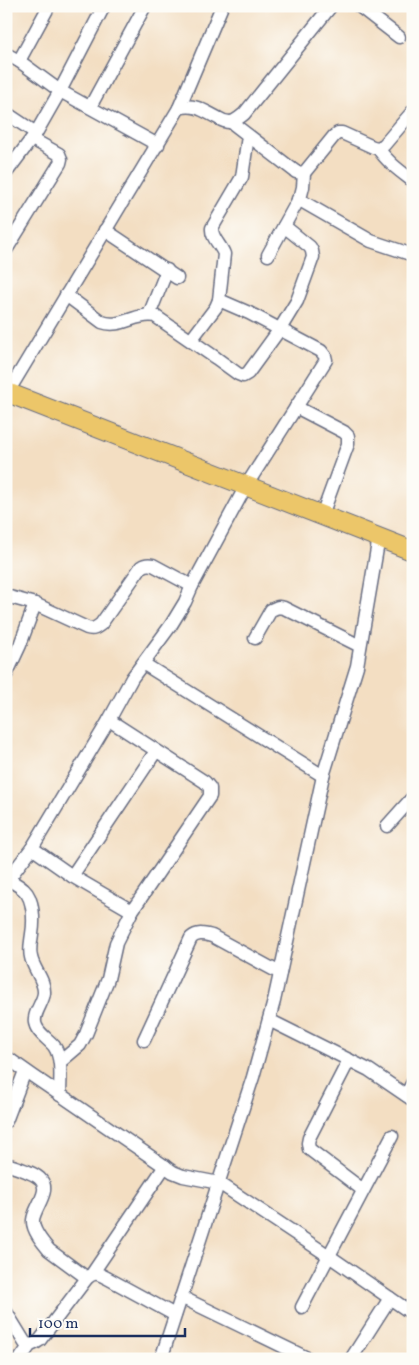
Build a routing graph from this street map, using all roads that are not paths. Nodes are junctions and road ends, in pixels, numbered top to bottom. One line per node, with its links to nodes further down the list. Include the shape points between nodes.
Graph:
1 (50, 6): 9 (street)
2 (104, 6): 10 (street)
3 (145, 6): 11 (street)
4 (222, 6): 12 (street)
5 (331, 6): 15 (street, via 244,114)
6 (359, 6): 7 (street)
7 (399, 38)
8 (6, 54): 9 (street)
9 (19, 61): 10 (street)
10 (60, 91): 11 (street); 16 (street)
11 (90, 107): 18 (street)
12 (179, 108): 15 (street, via 192,106); 18 (street)
13 (413, 112): 19 (street)
14 (6, 113): 16 (street)
15 (231, 122): 17 (street)
16 (34, 136): 21 (street); 26 (street, via 59,154 61,159)
17 (248, 136): 20 (street, via 296,172); 32 (street, via 242,177 212,228 224,254)
18 (158, 145): 25 (street)
19 (378, 148): 20 (street, via 338,133); 22 (street)
20 (304, 172): 23 (street)
21 (6, 173)
22 (413, 181)
23 (298, 199): 24 (street); 27 (street, via 371,241)
24 (284, 226): 28 (street); 34 (street, via 310,247 313,257 297,301)
25 (105, 230): 29 (street); 31 (street)
26 (6, 250)
27 (413, 254)
28 (268, 255)
29 (166, 270): 30 (street); 33 (street)
30 (178, 278)
31 (66, 295): 33 (street, via 107,324); 36 (street)
32 (219, 300): 34 (street); 35 (street)
33 (149, 315): 35 (street)
34 (280, 329): 35 (street, via 243,376); 37 (street, via 321,351 326,360)
35 (191, 340)
36 (7, 392): 38 (main road)
37 (296, 407): 38 (street); 39 (street, via 348,436)
38 (246, 486): 39 (main road); 42 (street)
39 (322, 516): 40 (main road)
40 (380, 537): 41 (main road); 46 (street)
41 (413, 551)
42 (192, 586): 44 (street, via 153,564 144,565 101,624 92,630); 47 (street, via 171,625)
43 (6, 596): 44 (street)
44 (35, 604): 48 (street)
45 (255, 638): 46 (street, via 271,610 278,607)
46 (360, 646): 51 (street, via 357,666)
47 (144, 664): 49 (street, via 132,678); 51 (street)
48 (6, 675)
49 (109, 720): 50 (street); 54 (street)
50 (156, 751): 55 (street); 57 (street, via 205,782 210,788 210,796)
51 (323, 776): 58 (street)
52 (413, 797): 53 (street)
53 (388, 826)
54 (32, 848): 55 (street); 56 (street)
55 (72, 876): 57 (street)
56 (7, 881): 63 (street, via 29,896 34,922 31,959 44,993 35,1019 36,1026 58,1053)
57 (132, 911): 63 (street, via 116,943 108,979 86,1034 80,1045)
58 (280, 973): 59 (street); 60 (street, via 212,936 196,934 191,938)
59 (269, 1020): 62 (street); 72 (street)
60 (144, 1040)
61 (6, 1056): 64 (street)
62 (349, 1060): 67 (street); 73 (street, via 308,1143 309,1149)
63 (60, 1062): 66 (street)
64 (25, 1071): 66 (street); 68 (street)
65 (413, 1082): 67 (street)
66 (60, 1095): 71 (street)
67 (410, 1098)
68 (6, 1121)
69 (392, 1136): 73 (street)
70 (6, 1164): 75 (street, via 41,1179 44,1190 33,1218 35,1229 49,1250)
71 (165, 1166): 72 (street, via 183,1176); 75 (street)
72 (218, 1183): 74 (street); 76 (street)
73 (363, 1190): 74 (street)
74 (329, 1256): 77 (street); 78 (street)
75 (90, 1276): 81 (street, via 98,1274 107,1278); 82 (street, via 40,1340)
76 (181, 1297): 81 (street); 85 (street)
77 (390, 1298): 80 (street); 86 (street)
78 (302, 1307)
79 (6, 1312): 82 (street, via 25,1343)
80 (413, 1314)
81 (175, 1315): 84 (street)
82 (30, 1345): 83 (street)
83 (20, 1359)
84 (161, 1359)
85 (309, 1359)
86 (351, 1359)

